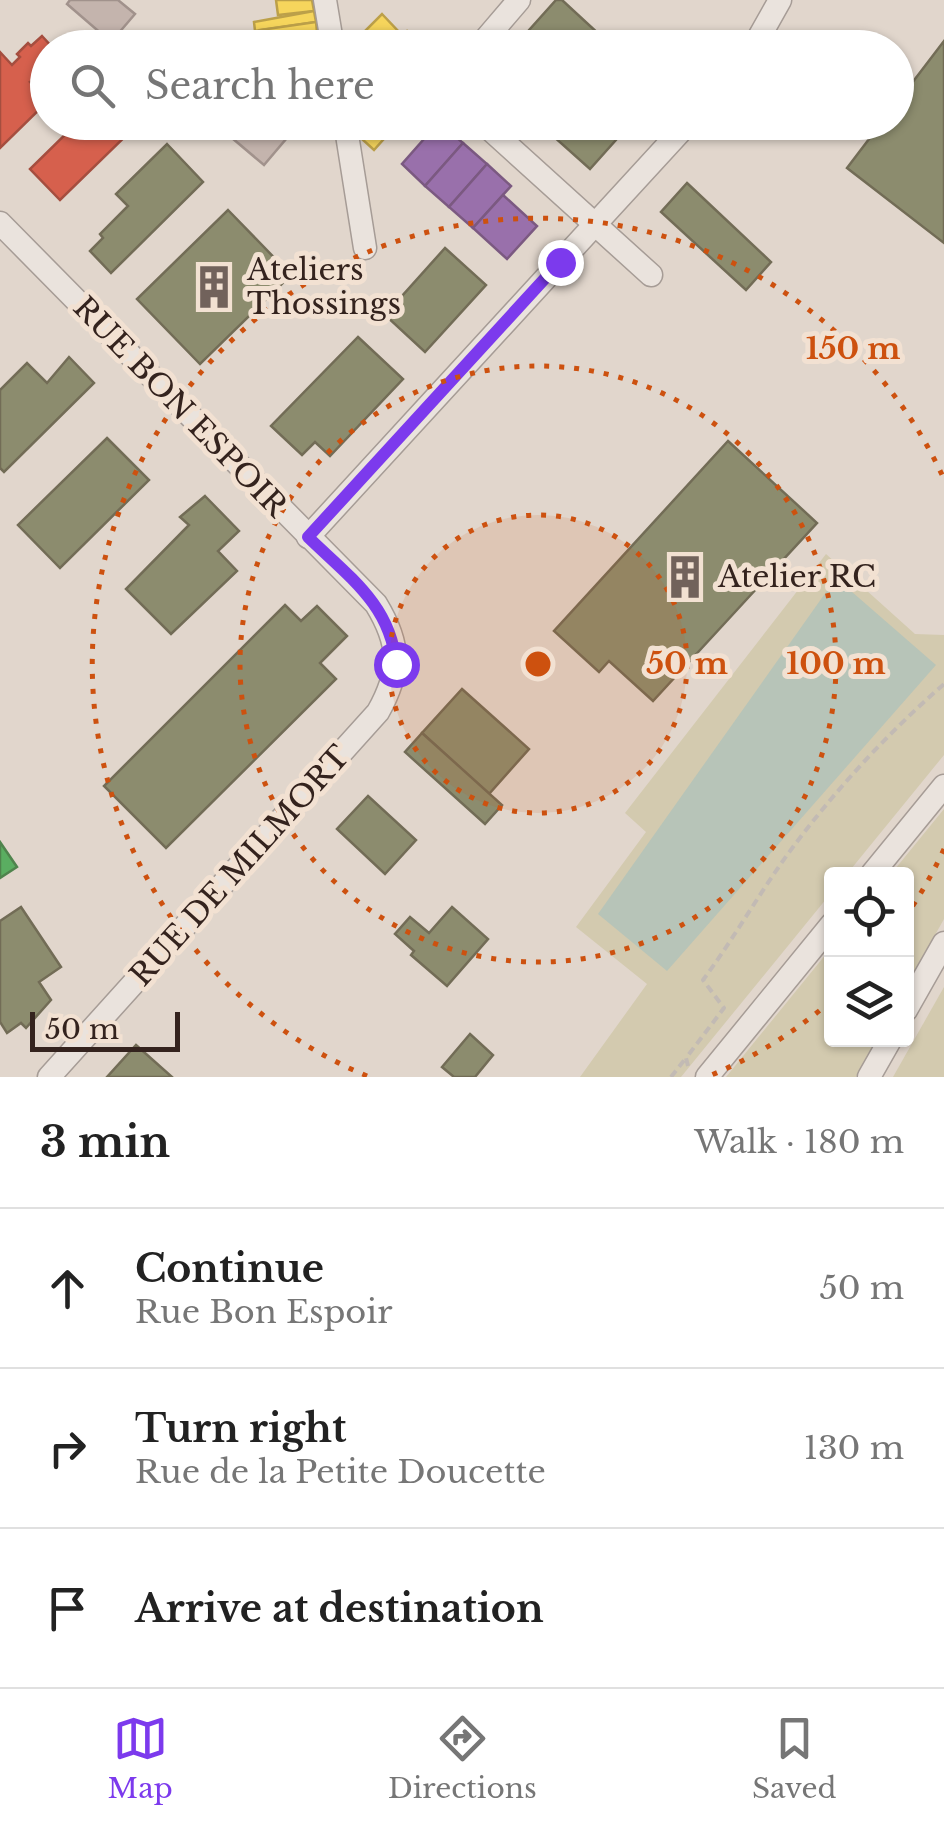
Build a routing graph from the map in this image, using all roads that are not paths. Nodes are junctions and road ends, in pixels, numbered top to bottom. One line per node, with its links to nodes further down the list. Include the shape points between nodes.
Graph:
1 (325, 0): 4 (street)
2 (519, 0): 5 (street)
3 (780, 0): 6 (street)
4 (330, 30)
5 (493, 30)
6 (763, 30)
7 (348, 140): 12 (street)
8 (502, 140): 11 (street)
9 (672, 140): 11 (street)
10 (0, 224): 14 (street, RUE BON ESPOIR)
11 (594, 224): 13 (street); 14 (street)
12 (364, 248)
13 (651, 274)
14 (308, 537): 15 (street, RUE BON ESPOIR, via 376,604)
15 (394, 638): 22 (street, RUE DE MILMORT, via 393,686 378,712)
16 (944, 786): 17 (street)
17 (878, 867)
18 (824, 934): 23 (street)
19 (944, 944): 20 (street)
20 (914, 996)
21 (886, 1047): 24 (street)
22 (49, 1077)
23 (706, 1077)
24 (869, 1077)

